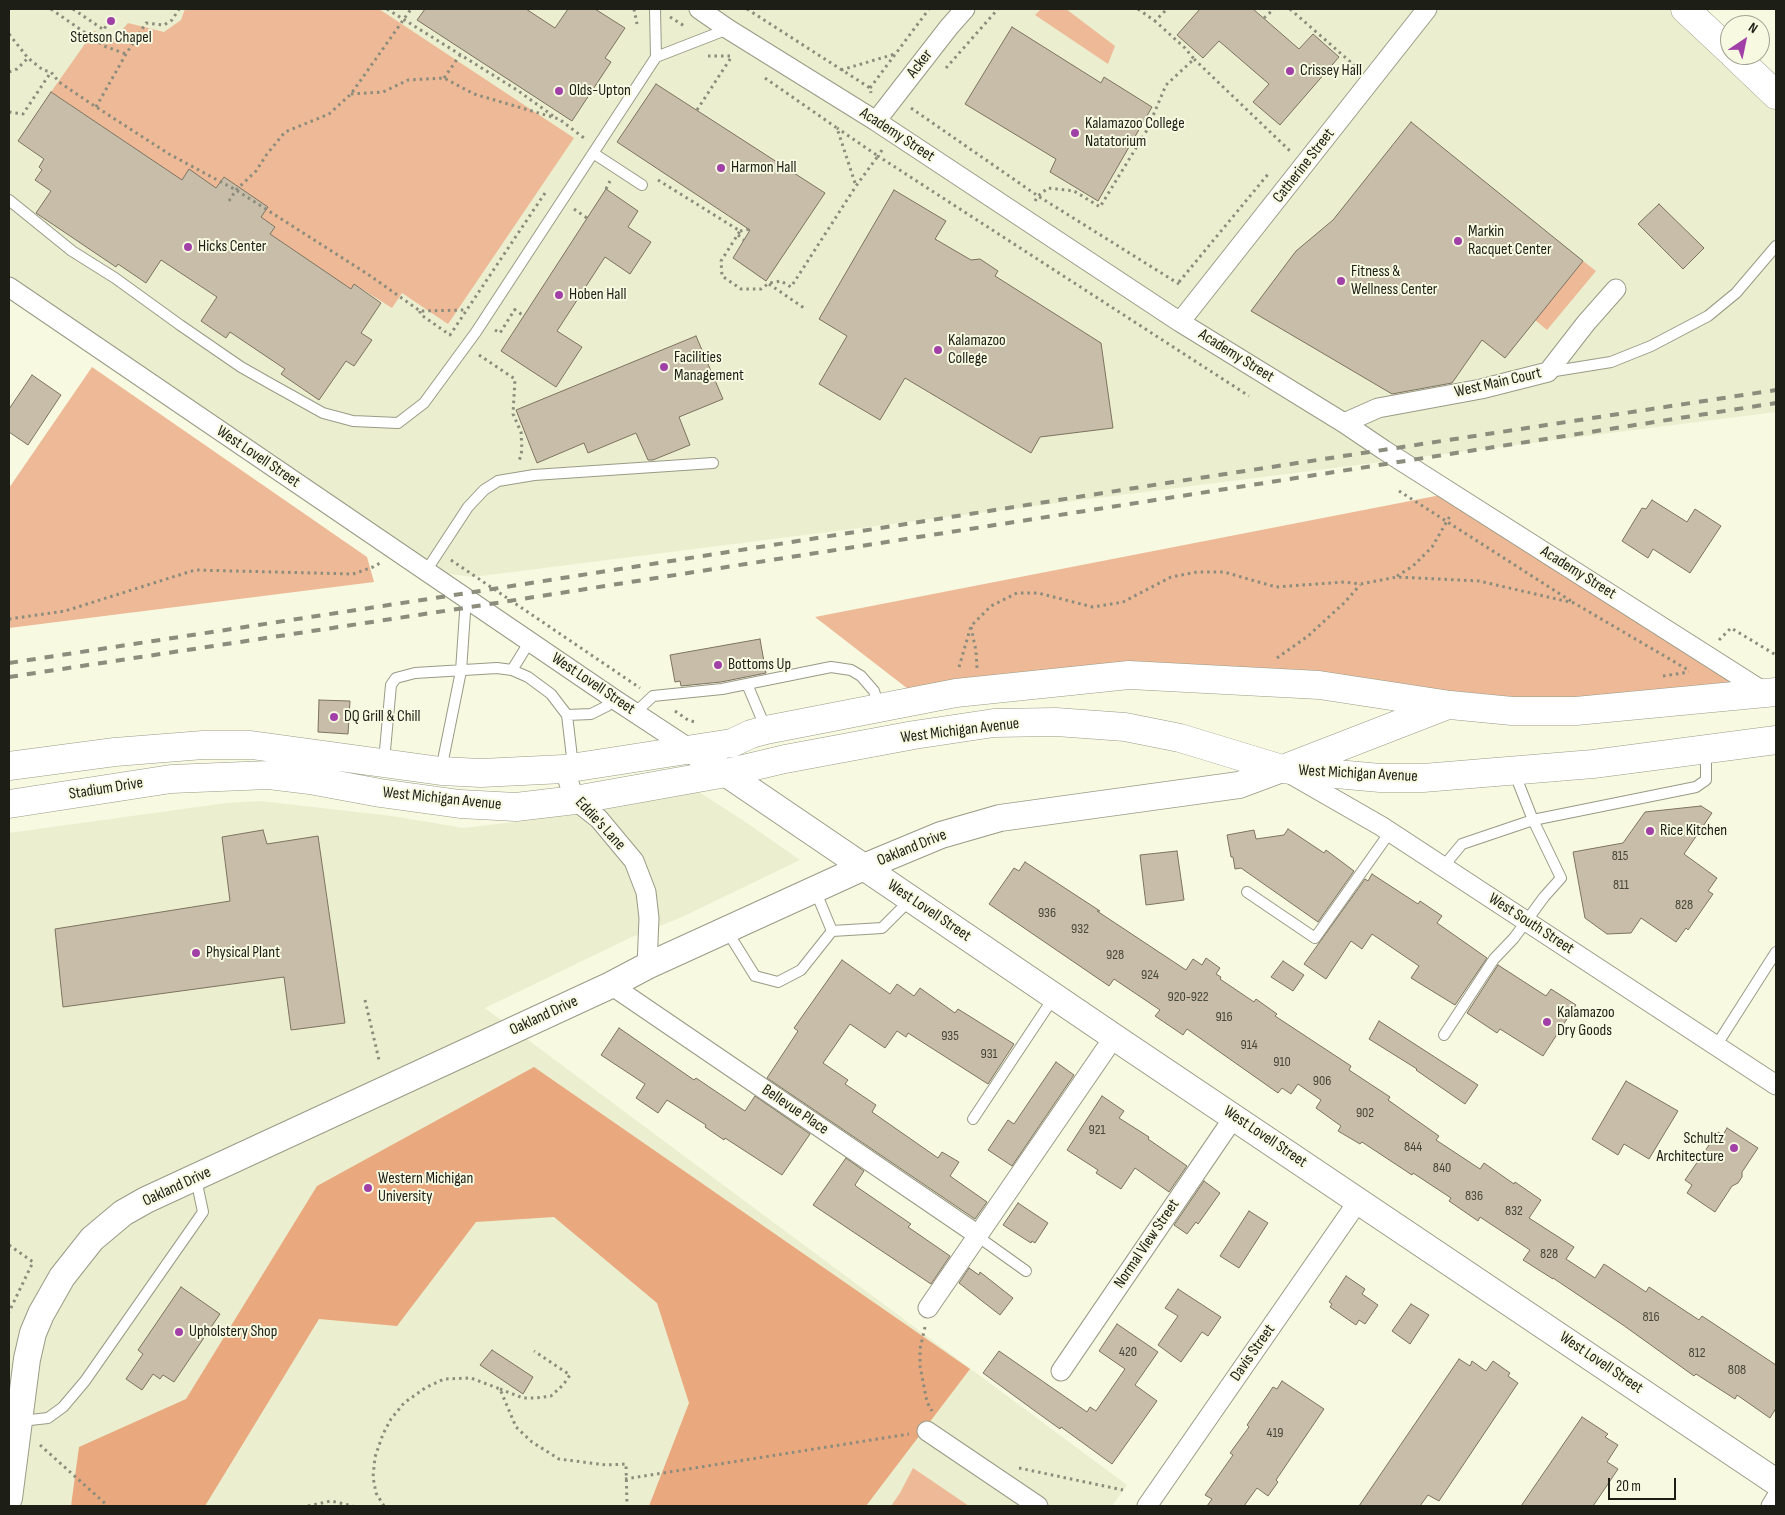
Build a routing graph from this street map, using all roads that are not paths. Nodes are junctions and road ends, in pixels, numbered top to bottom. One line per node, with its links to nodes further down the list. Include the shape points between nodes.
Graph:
1 (655, 9): 8 (lane)
2 (699, 9): 6 (street, Academy Street)
3 (965, 9): 11 (street, Acker)
4 (1427, 9): 18 (street, Catherine Street)
5 (1685, 9): 7 (main road)
6 (728, 29): 8 (lane); 11 (street, Academy Street)
7 (1720, 42)
8 (656, 57): 12 (lane)
9 (1744, 65): 10 (main road)
10 (1776, 95)
11 (876, 121): 18 (street, Academy Street)
12 (595, 150): 13 (lane); 14 (lane, via 476,332 424,403 398,423 353,421 323,413 241,367 72,251)
13 (642, 185)
14 (9, 200)
15 (1776, 246): 19 (lane, via 1736,293 1708,316 1611,362)
16 (9, 287): 22 (street, West Lovell Street)
17 (1616, 289): 19 (street, West Main Court)
18 (1180, 322): 20 (street, Academy Street)
19 (1548, 372): 20 (street, West Main Court, via 1481,389 1378,408)
20 (1344, 423): 28 (street, Academy Street)
21 (713, 463): 22 (lane, via 534,475 498,482 484,490 468,507)
22 (426, 571): 23 (street, West Lovell Street)
23 (466, 598): 24 (street, West Lovell Street); 26 (lane)
24 (530, 641): 25 (lane); 29 (street, West Lovell Street)
25 (512, 670): 26 (lane, via 497,668); 33 (lane, via 551,694)
26 (461, 672): 38 (lane, via 415,673 396,678 391,685); 42 (lane)
27 (746, 684): 31 (lane, via 831,667 851,670 869,683); 32 (lane, via 653,696); 34 (lane)
28 (1773, 695): 30 (main road, West Michigan Avenue, via 1576,711 1512,711)
29 (614, 699): 32 (street, West Lovell Street); 33 (lane, via 591,714)
30 (1450, 705): 31 (main road, West Michigan Avenue, via 1319,685 1129,675 956,693); 41 (main road)
31 (879, 708): 34 (main road, West Michigan Avenue)
32 (635, 713): 36 (street, West Lovell Street)
33 (567, 715): 40 (lane)
34 (766, 730): 36 (main road, West Michigan Avenue, via 732,743)
35 (1776, 740): 37 (main road, West Michigan Avenue)
36 (690, 749): 40 (main road, West Michigan Avenue); 44 (main road, West Lovell Street)
37 (1706, 750): 43 (main road, West Michigan Avenue); 48 (lane, via 1706,780 1696,786)
38 (384, 764): 39 (main road, West Michigan Avenue, via 251,745 203,745 115,752); 42 (main road, West Michigan Avenue)
39 (9, 766)
40 (569, 769): 42 (main road, West Michigan Avenue, via 481,773); 46 (street, Eddie's Lane)
41 (1282, 769): 43 (main road, West Michigan Avenue, via 1380,778); 44 (main road, West Michigan Avenue, via 1180,738 1124,728 1056,722 994,723 914,735); 49 (street, West South Street); 50 (main road, Oakland Drive, via 1239,785 1000,818 941,835)
42 (441, 771)
43 (1514, 771): 48 (lane)
44 (726, 773): 46 (main road, West Michigan Avenue); 50 (main road, West Lovell Street)
45 (204, 778): 46 (main road, West Michigan Avenue, via 268,775 460,804 516,807); 47 (main road, Stadium Drive, via 134,783)
46 (574, 800): 59 (street, Eddie's Lane, via 599,819 634,861 646,892 649,918)
47 (9, 804)
48 (1533, 820): 51 (lane, via 1462,844); 55 (lane, via 1562,878)
49 (1390, 832): 51 (street, West South Street); 53 (lane, via 1315,938)
50 (864, 867): 52 (main road, Oakland Drive); 54 (main road, West Lovell Street)
51 (1443, 867): 55 (street, West South Street)
52 (814, 890): 56 (main road, Oakland Drive); 57 (lane)
53 (1247, 892)
54 (911, 899): 57 (lane, via 882,928); 61 (main road, West Lovell Street)
55 (1526, 921): 62 (lane, via 1494,959); 64 (street, West South Street)
56 (726, 930): 57 (lane, via 755,976 778,982 801,970); 59 (main road, Oakland Drive)
57 (832, 931)
58 (1776, 952): 64 (lane)
59 (647, 966): 60 (main road, Oakland Drive)
60 (612, 985): 68 (main road, Oakland Drive); 70 (street, Bellevue Place)
61 (1054, 996): 63 (main road, West Lovell Street); 67 (lane)
62 (1444, 1035)
63 (1114, 1037): 66 (main road, West Lovell Street); 70 (street)
64 (1716, 1046): 65 (street, West South Street)
65 (1776, 1086)
66 (1234, 1117): 69 (main road, West Lovell Street); 73 (street, Normal View Street)
67 (973, 1119)
68 (196, 1178): 74 (lane, via 203,1212 91,1373 64,1407 48,1418); 74 (main road, Oakland Drive, via 122,1213 92,1239 62,1277 33,1333)
69 (1359, 1200): 76 (main road, West Lovell Street); 80 (street, Davis Street)
70 (978, 1235): 71 (lane); 72 (street)
71 (1026, 1271)
72 (928, 1308)
73 (1061, 1371)
74 (19, 1422): 77 (main road, Oakland Drive)
75 (931, 1425): 79 (street)
76 (1776, 1482)
77 (9, 1498)
78 (1776, 1498): 81 (street)
79 (1038, 1506)
80 (1147, 1506)
81 (1771, 1506)

